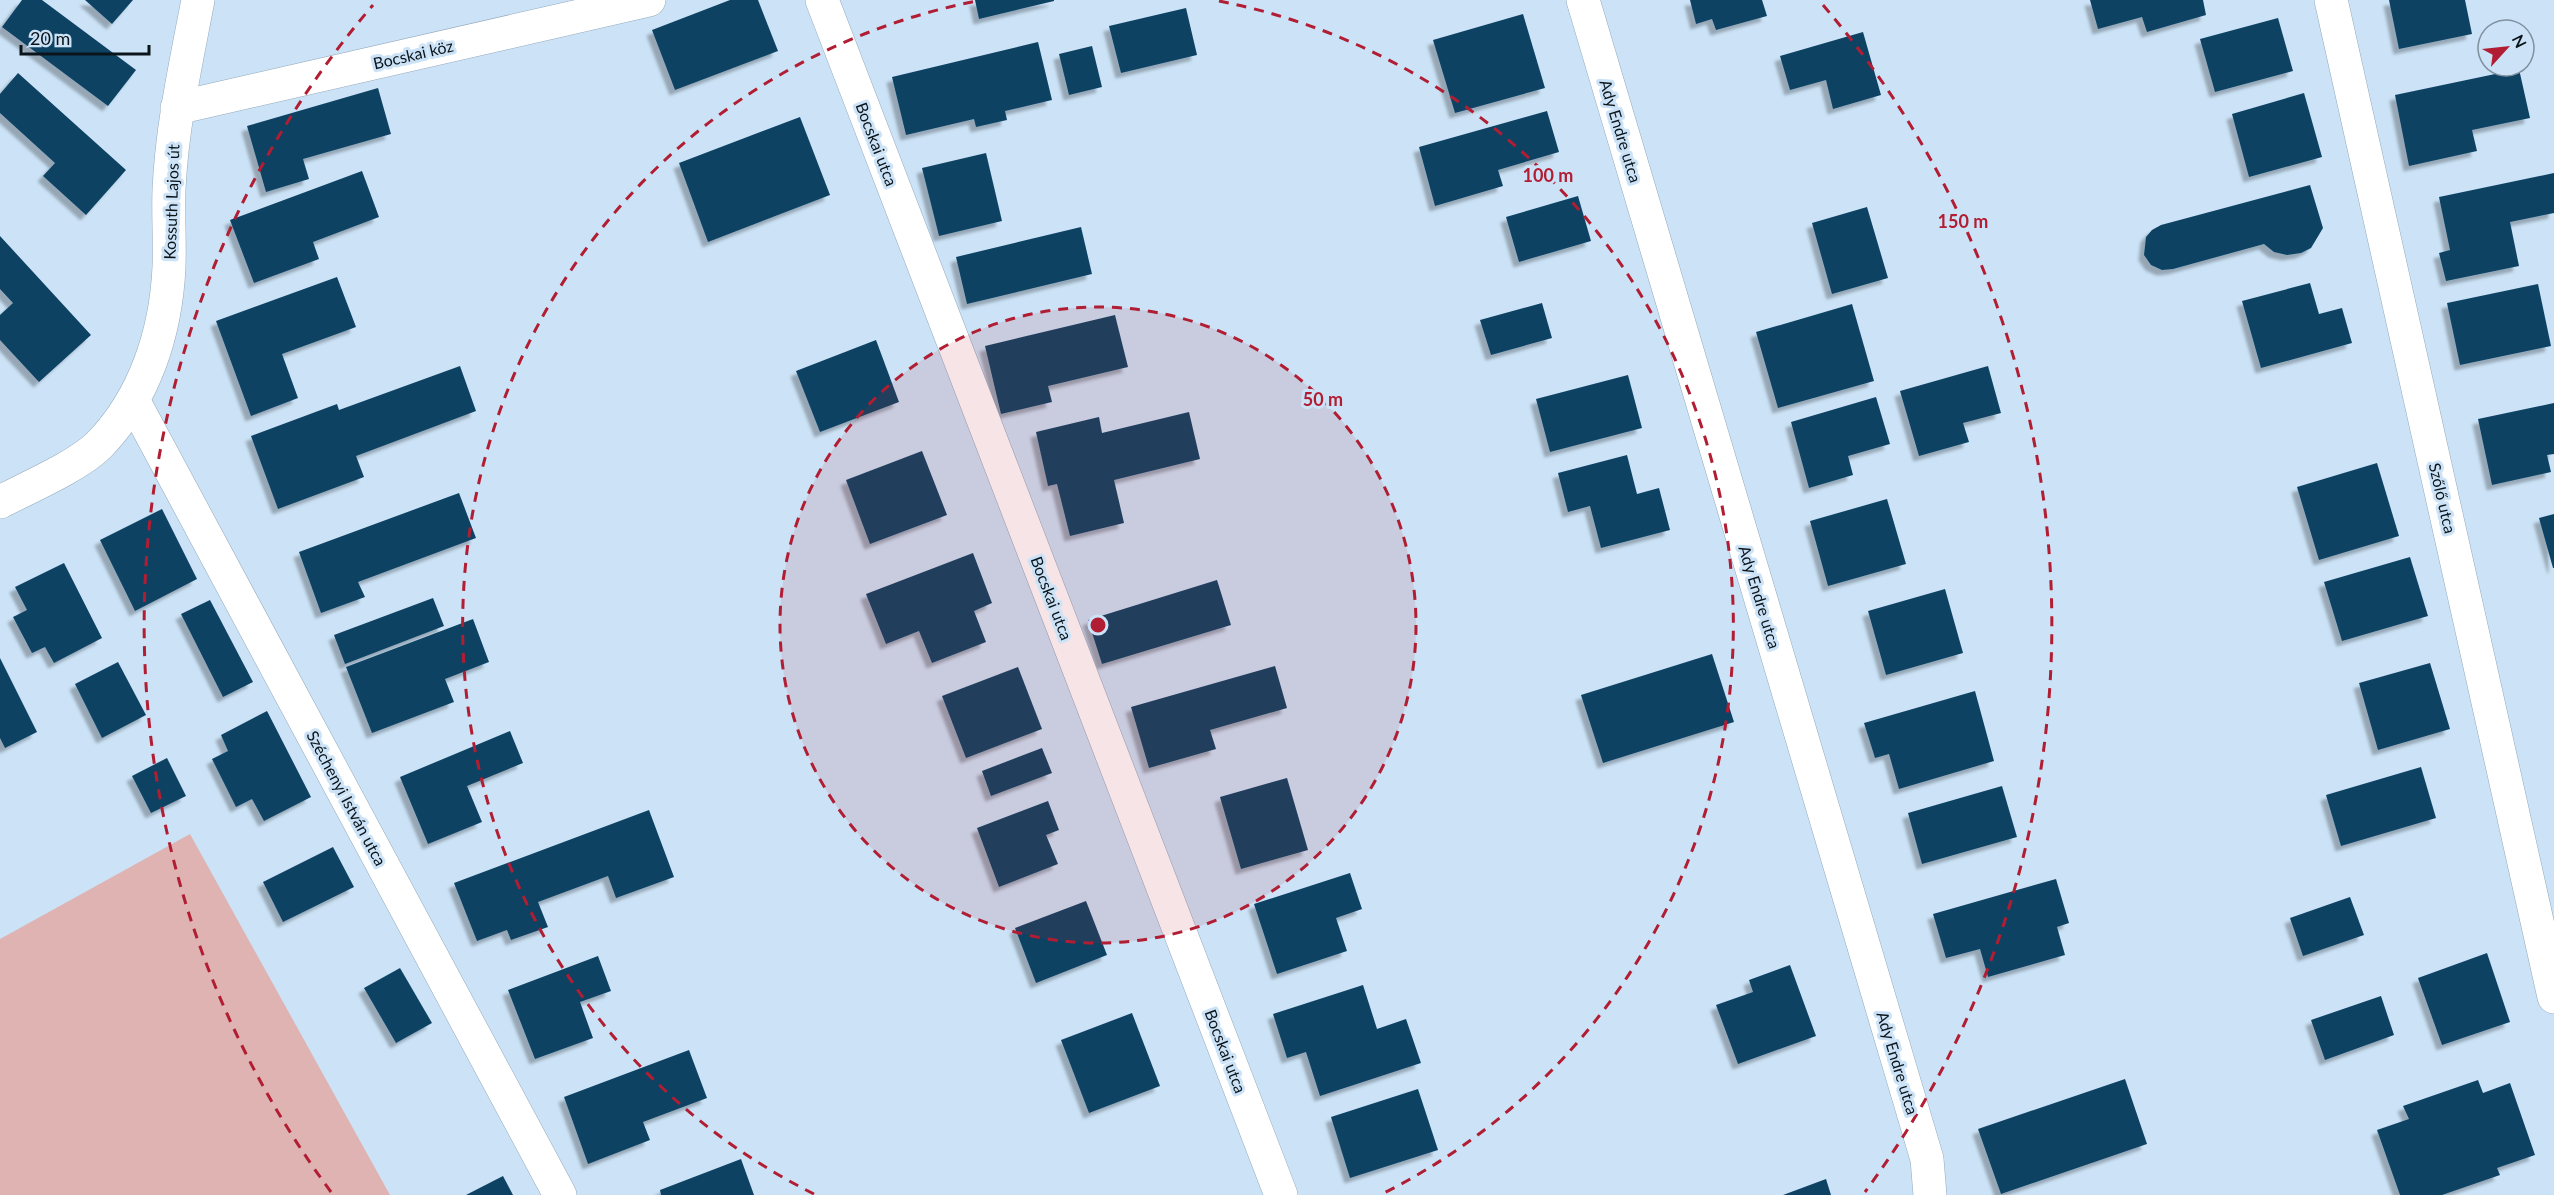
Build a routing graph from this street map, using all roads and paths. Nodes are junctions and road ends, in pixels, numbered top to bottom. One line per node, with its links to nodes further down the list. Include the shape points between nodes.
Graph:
1 (198, 0): 6 (street, Kossuth Lajos út)
2 (649, 0): 6 (street, Bocskai köz)
3 (822, 0): 11 (street, Bocskai utca)
4 (1583, 0): 12 (street, Ady Endre utca, via 1927,1159)
5 (2331, 0): 9 (street, Szőlő utca)
6 (177, 108): 7 (street, Kossuth Lajos út, via 163,321 152,361)
7 (133, 400): 8 (street, Kossuth Lajos út, via 96,448); 10 (street, Széchenyi István utca)
8 (0, 502)
9 (2554, 997)
10 (560, 1195)
11 (1281, 1195)
12 (1930, 1195)

